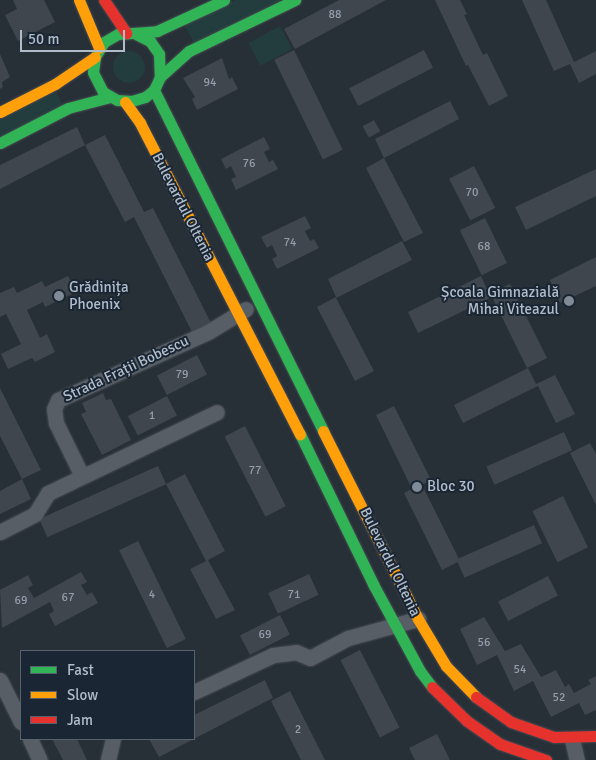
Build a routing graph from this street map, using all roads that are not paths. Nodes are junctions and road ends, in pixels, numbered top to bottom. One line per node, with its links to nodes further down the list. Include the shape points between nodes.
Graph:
1 (79, 0): 6 (street)
2 (104, 0): 5 (street, via 117,24)
3 (224, 0): 5 (street, via 157,31)
4 (295, 0): 7 (street, via 189,51)
5 (131, 33): 6 (street, via 111,37); 7 (street, via 150,41 159,54)
6 (97, 52): 9 (street, via 95,79); 11 (street, via 56,84)
7 (160, 77): 8 (street)
8 (154, 90): 10 (street, via 139,100); 13 (street, Bulevardul Oltenia)
9 (110, 97): 10 (street); 12 (street, via 68,108)
10 (125, 102): 14 (street, Bulevardul Oltenia, via 140,123)
11 (0, 112)
12 (0, 143)
13 (257, 301): 14 (street); 18 (street, Bulevardul Oltenia)
14 (238, 315): 16 (street, Strada Frații Bobescu, via 58,400 54,409 56,423); 19 (street, Bulevardul Oltenia)
15 (217, 412): 16 (street, via 108,465)
16 (81, 474): 17 (street, via 48,492 35,514)
17 (0, 532)
18 (418, 619): 19 (street); 24 (street, Bulevardul Oltenia, via 446,666 473,695 511,722 536,733)
19 (394, 624): 21 (street, via 348,638 310,658 296,652 273,655); 29 (street, Bulevardul Oltenia, via 420,671 452,710 500,744)
20 (0, 680): 22 (street)
21 (195, 692)
22 (20, 720)
23 (596, 736): 24 (street, Bulevardul Oltenia)
24 (572, 739): 30 (street)
25 (30, 740): 27 (street)
26 (113, 740): 28 (street)
27 (40, 760)
28 (108, 760)
29 (546, 760)
30 (577, 760)

